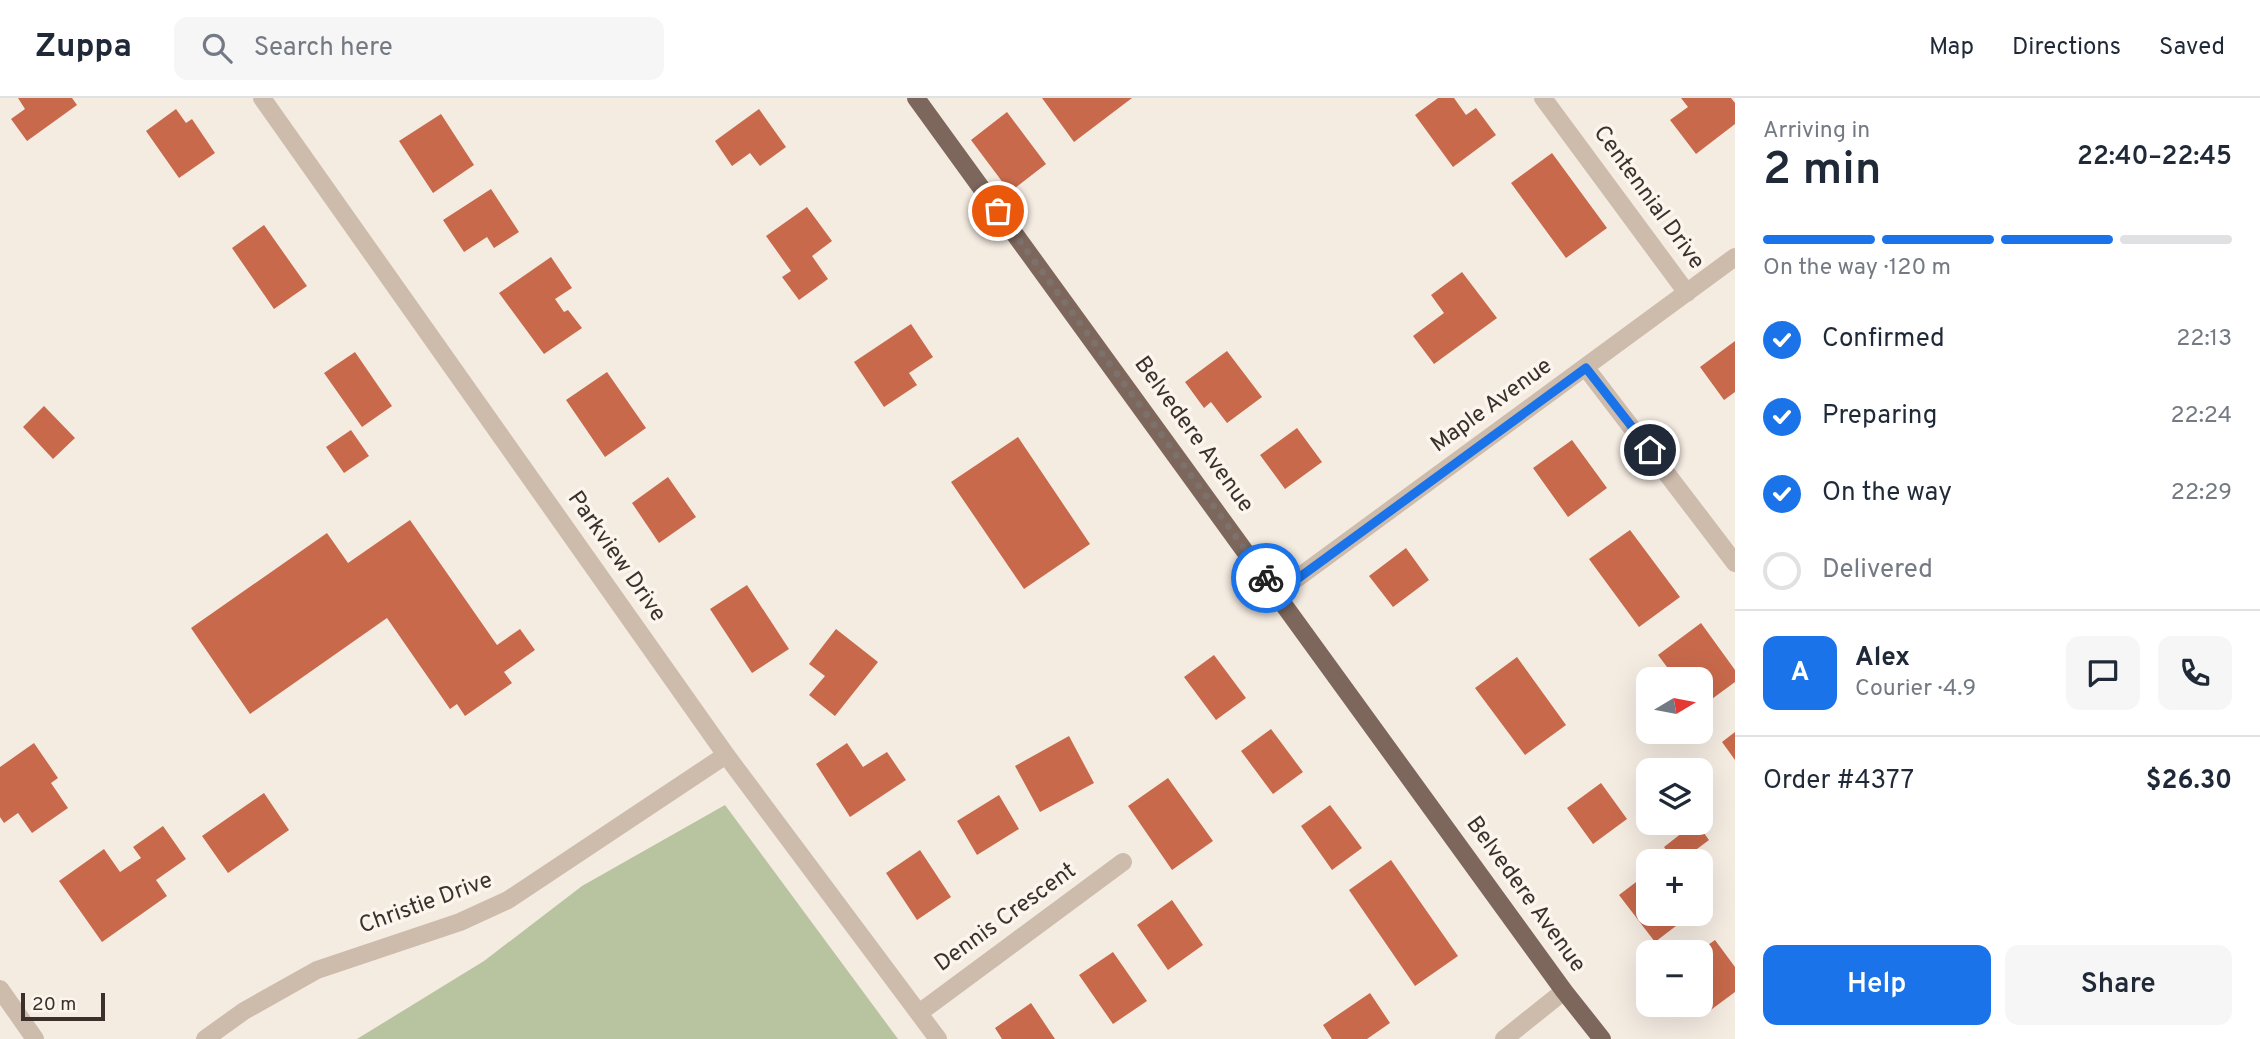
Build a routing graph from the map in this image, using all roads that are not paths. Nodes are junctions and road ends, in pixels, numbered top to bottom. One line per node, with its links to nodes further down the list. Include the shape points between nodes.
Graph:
1 (262, 98): 9 (street, Parkview Drive)
2 (916, 98): 8 (main road, Belvedere Avenue)
3 (1543, 98): 5 (street, Centennial Drive)
4 (1735, 257): 5 (street, Maple Avenue)
5 (1688, 293): 6 (street, Maple Avenue)
6 (1586, 368): 7 (street); 8 (street, Maple Avenue)
7 (1735, 563)
8 (1278, 593): 12 (main road, Belvedere Avenue)
9 (726, 755): 13 (street, Parkview Drive); 15 (street, Christie Drive, via 508,900 460,922 317,970)
10 (1123, 862): 13 (street, Dennis Crescent)
11 (0, 989): 14 (street)
12 (1564, 991): 17 (street); 18 (main road, Belvedere Avenue)
13 (919, 1013): 16 (street, Parkview Drive)
14 (35, 1039)
15 (205, 1039)
16 (938, 1039)
17 (1504, 1039)
18 (1602, 1039)

